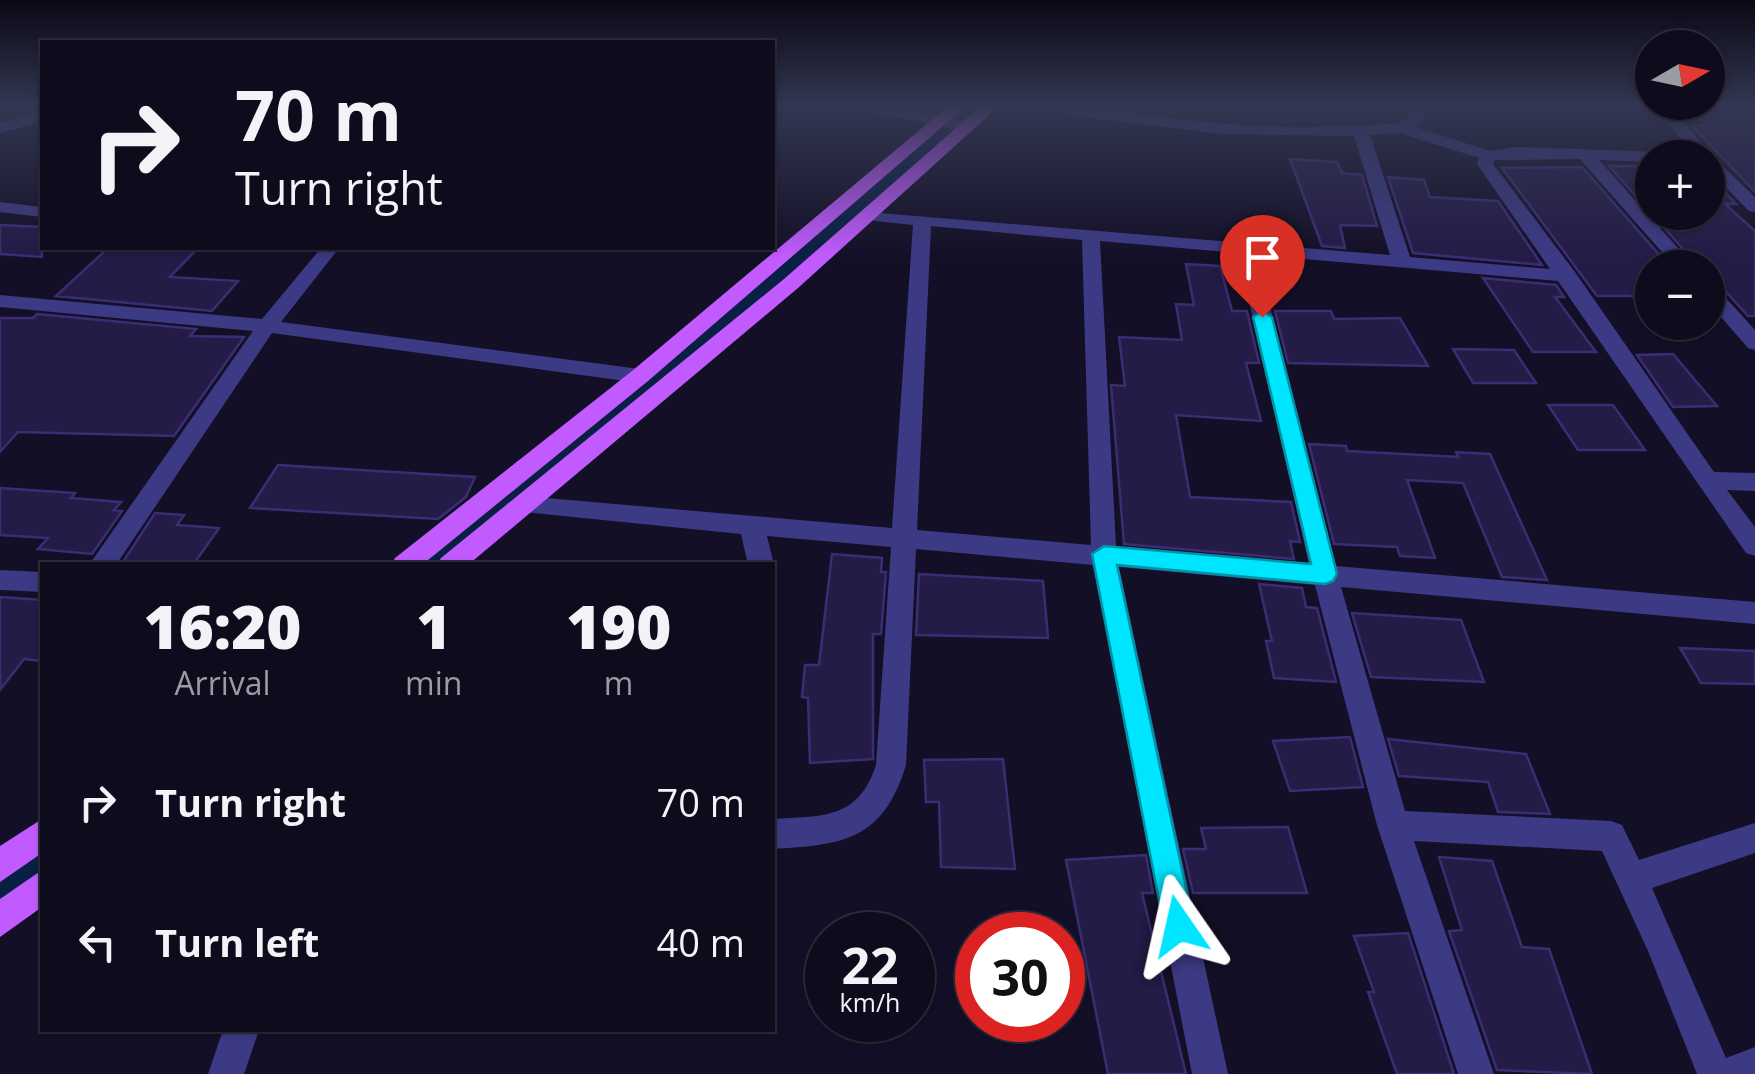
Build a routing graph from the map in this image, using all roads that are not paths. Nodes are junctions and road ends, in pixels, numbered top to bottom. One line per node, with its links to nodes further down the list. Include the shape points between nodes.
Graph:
1 (910, 157): 22 (main road)
2 (924, 157): 10 (main road)
3 (1368, 157): 16 (street)
4 (1489, 157): 17 (street, via 1486,164)
5 (1587, 157): 15 (street)
6 (1725, 177): 8 (street)
7 (0, 206): 9 (street)
8 (1755, 206)
9 (40, 212)
10 (873, 216): 11 (street); 25 (main road)
11 (922, 222): 12 (street); 27 (street)
12 (1091, 236): 13 (street); 29 (street)
13 (1246, 249): 16 (street); 34 (street)
14 (328, 250): 20 (street)
15 (1671, 250)
16 (1402, 262): 17 (street)
17 (1568, 276): 23 (street)
18 (0, 300): 20 (street)
19 (1725, 309): 21 (street)
20 (267, 326): 22 (street); 30 (street)
21 (1755, 343)
22 (640, 376): 31 (main road)
23 (1706, 481): 24 (street); 28 (street)
24 (1755, 482)
25 (523, 506): 26 (street); 32 (main road)
26 (752, 525): 27 (street); 33 (street)
27 (906, 538): 29 (street); 39 (street, via 885,792 871,812 835,830)
28 (1755, 546)
29 (1104, 554): 34 (street); 49 (street)
30 (104, 562)
31 (408, 562)
32 (454, 562)
33 (760, 562)
34 (1325, 574): 37 (street); 38 (street)
35 (0, 580): 36 (street)
36 (40, 582)
37 (1755, 614)
38 (1393, 825): 43 (street, via 1611,836); 50 (street)
39 (775, 834)
40 (40, 836): 42 (main road)
41 (1755, 838): 43 (street)
42 (0, 866)
43 (1631, 879): 51 (street)
44 (40, 888): 45 (main road)
45 (0, 920)
46 (240, 1032): 48 (street)
47 (1755, 1065): 52 (street)
48 (226, 1074)
49 (1210, 1074)
50 (1476, 1074)
51 (1715, 1074)
52 (1731, 1074)

